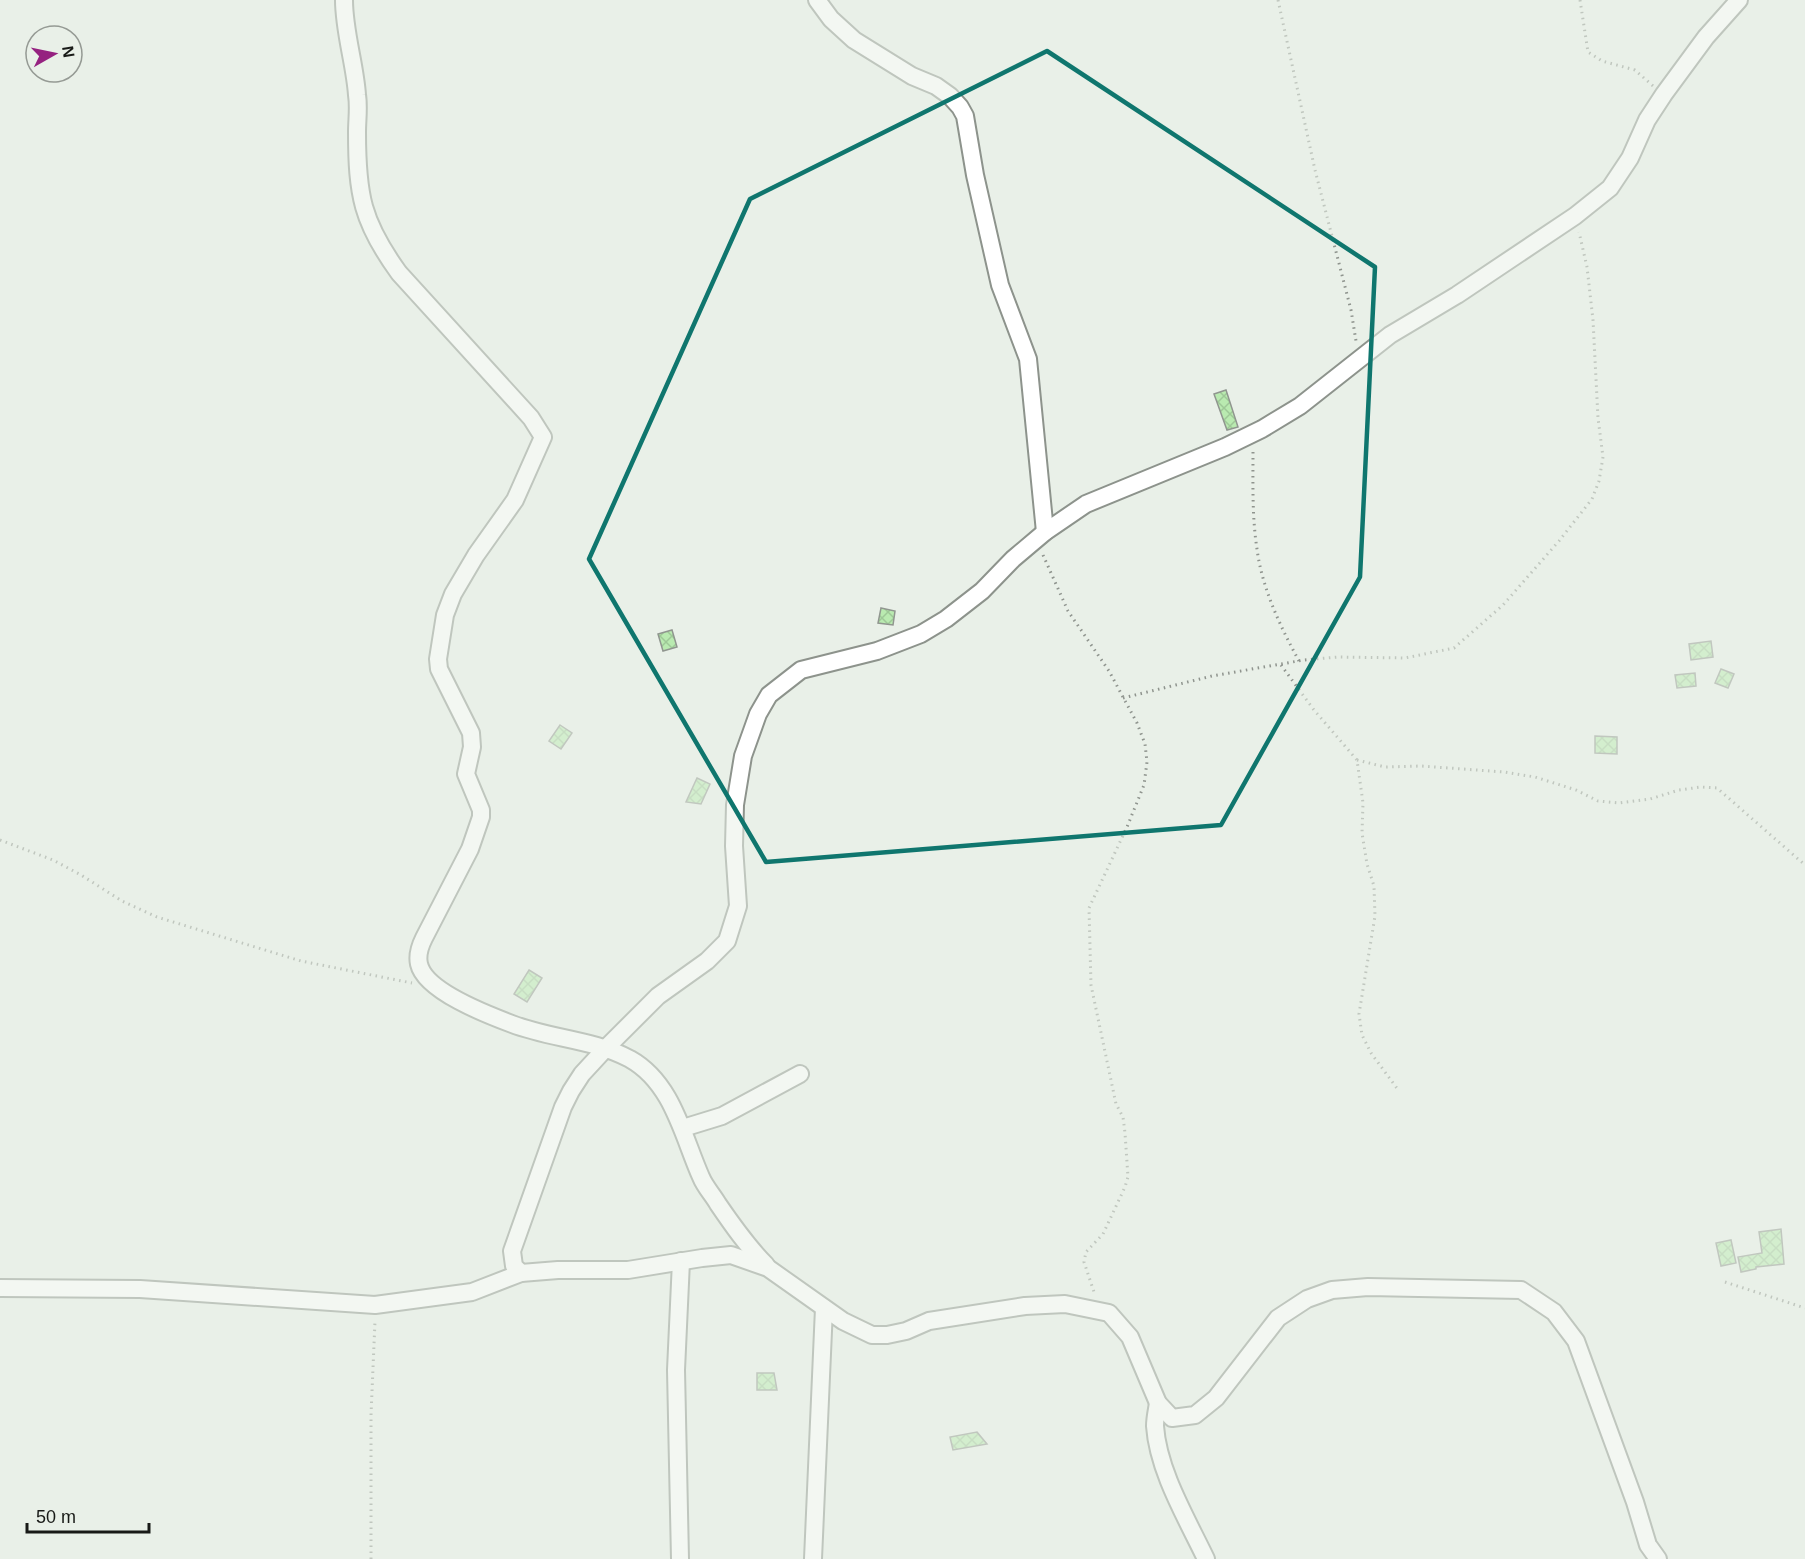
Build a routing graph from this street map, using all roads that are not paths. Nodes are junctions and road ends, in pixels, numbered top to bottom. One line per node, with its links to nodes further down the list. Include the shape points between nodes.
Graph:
1 (344, 0): 5 (street, via 358,98 361,195 371,229 399,273 543,434 515,500 476,555 445,615 439,669 471,733 466,774 482,817 470,849 421,944 419,966 434,987 514,1025)
2 (817, 0): 4 (street, via 854,40 943,91 965,116 1000,285 1028,359)
3 (1739, 0): 4 (street, via 1664,94 1610,188 1575,216 1390,335 1300,406 1224,447 1086,504)
4 (1041, 536): 5 (street, via 982,591 921,634 877,651 801,670 769,695 743,756 735,805 738,906 727,941 707,961 658,996)
5 (606, 1048): 7 (street, via 633,1061 658,1084); 10 (street, via 582,1074 563,1107 512,1251 514,1266)
6 (800, 1074): 7 (street, via 722,1116)
7 (683, 1128): 9 (street, via 702,1179 745,1244)
8 (681, 1261): 9 (street, via 731,1255); 10 (street, via 628,1270); 14 (street, via 676,1370)
9 (768, 1268): 12 (street)
10 (521, 1273): 11 (street, via 472,1292 375,1305 140,1288)
11 (0, 1288)
12 (824, 1308): 13 (street, via 872,1335 1025,1305 1065,1304 1109,1313 1130,1337); 15 (street)
13 (1158, 1403): 16 (street, via 1155,1424 1159,1449 1176,1497); 17 (street, via 1172,1418 1195,1415 1216,1398 1278,1318 1307,1299 1332,1290 1521,1290 1554,1312 1576,1341 1648,1545)
14 (680, 1559)
15 (813, 1559)
16 (1206, 1559)
17 (1658, 1559)

